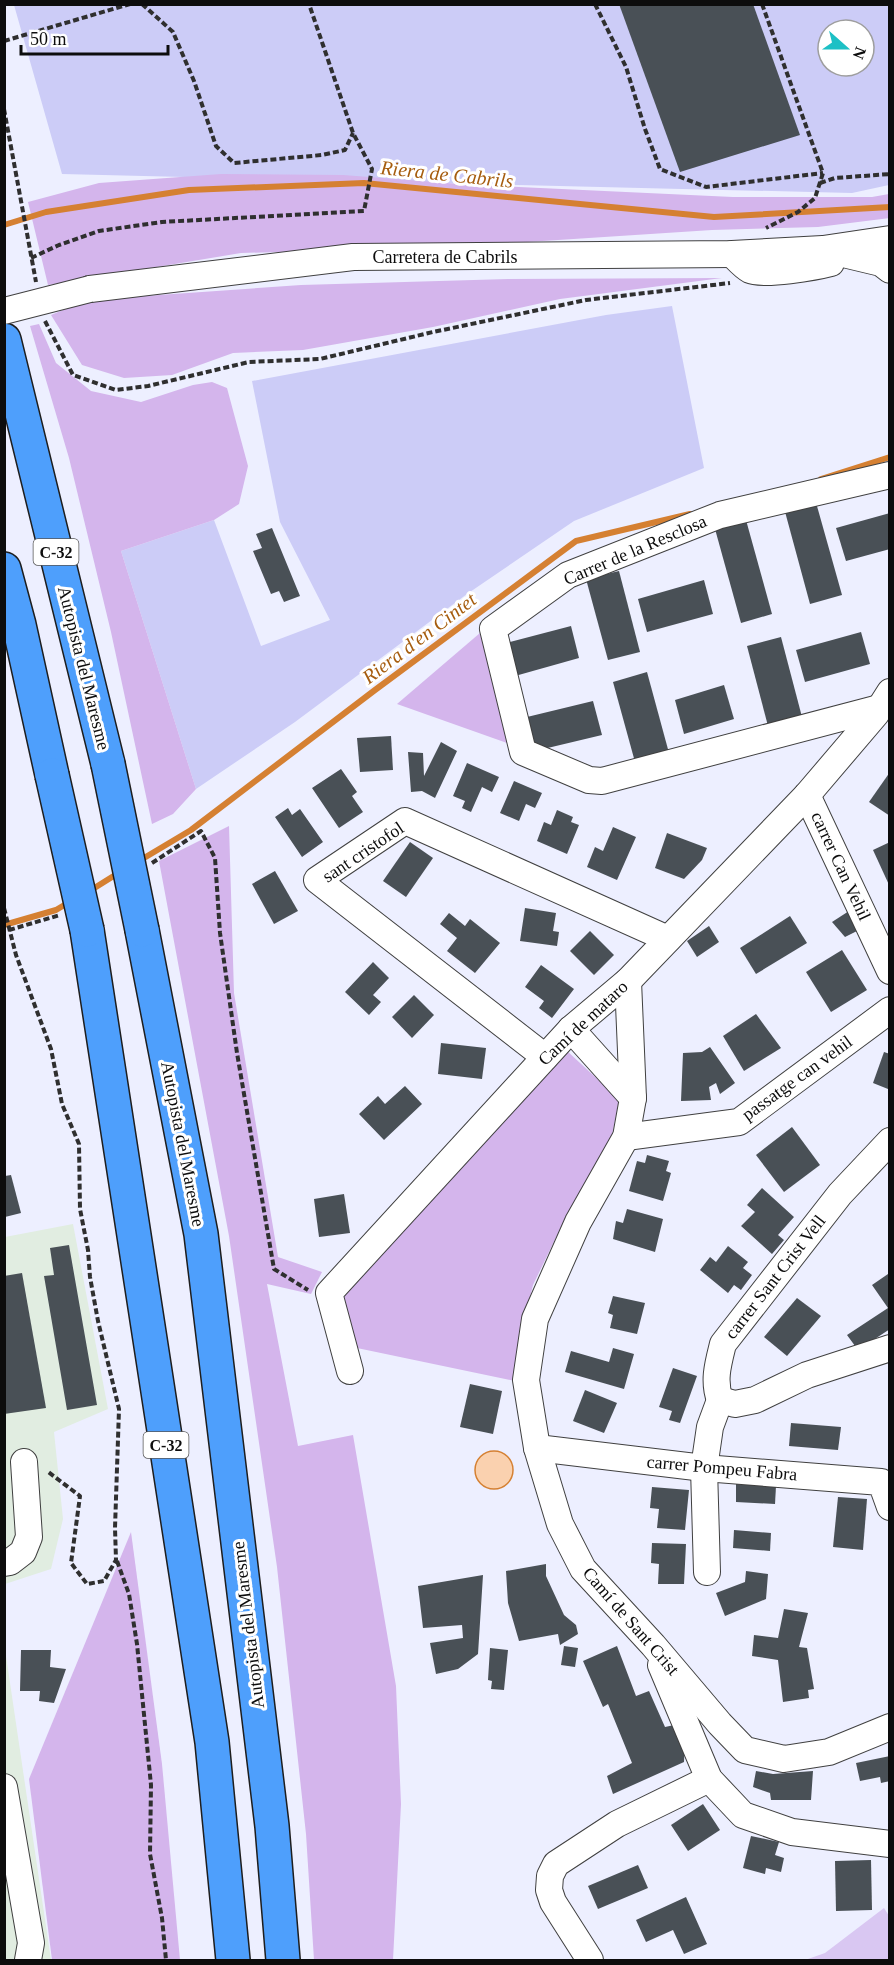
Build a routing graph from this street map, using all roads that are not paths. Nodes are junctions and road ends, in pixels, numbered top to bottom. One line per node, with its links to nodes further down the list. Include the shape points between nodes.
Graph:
1 (890, 239): 2 (street, Carretera de Cabrils)
2 (837, 249): 3 (street, Carretera de Cabrils); 3 (street, via 831,263 759,272); 4 (street, via 881,263)
3 (727, 254): 5 (street, Carretera de Cabrils, bridge, via 353,257 90,290)
4 (890, 270)
5 (4, 311)
6 (4, 340): 36 (highway, Autopista del Maresme / C-32, bridge, via 108,764 201,1234 272,1826)
7 (890, 475): 9 (street, Carrer de la Resclosa, via 720,515 568,575 493,629 523,752 589,780 602,781)
8 (4, 569): 35 (highway, C-32, bridge, via 52,776 212,1742)
9 (884, 700): 10 (street, Camí de mataro)
10 (807, 795): 11 (street, Camí de mataro); 12 (street, carrer Can Vehil)
11 (668, 939): 13 (street, Camí de mataro); 16 (street, sant cristofol, via 405,821 317,880)
12 (890, 971)
13 (628, 981): 15 (street, Camí de mataro); 17 (street, Camí de Sant Crist)
14 (890, 1010): 18 (street, passatge can vehil, via 739,1122)
15 (570, 1029): 16 (street, Camí de mataro); 17 (street)
16 (545, 1057): 21 (street, Camí de mataro, via 329,1293)
17 (633, 1098): 18 (street, Camí de Sant Crist)
18 (626, 1137): 23 (street, Camí de Sant Crist, via 578,1222 535,1319 526,1380)
19 (890, 1141): 22 (street, carrer Sant Crist Vell, via 840,1194 723,1344 715,1388)
20 (890, 1348): 22 (street, via 807,1375 755,1400 735,1404)
21 (350, 1371)
22 (720, 1400): 25 (street, via 710,1427)
23 (537, 1448): 25 (street, carrer Pompeu Fabra); 29 (street, Camí de Sant Crist, via 560,1524 583,1569)
24 (24, 1462): 27 (street, via 29,1537 23,1552)
25 (704, 1468): 26 (street, carrer Pompeu Fabra, via 881,1482); 28 (street)
26 (890, 1507)
27 (4, 1563)
28 (707, 1572)
29 (653, 1645): 30 (street, Camí de Sant Crist, via 745,1750 784,1759 829,1752); 31 (street)
30 (890, 1727)
31 (709, 1779): 33 (street, via 743,1815 792,1832); 37 (street, via 617,1824 556,1864 550,1876 553,1902)
32 (4, 1786): 34 (street, via 31,1943)
33 (890, 1844)
34 (28, 1960)
35 (233, 1960)
36 (283, 1960)
37 (590, 1960)

